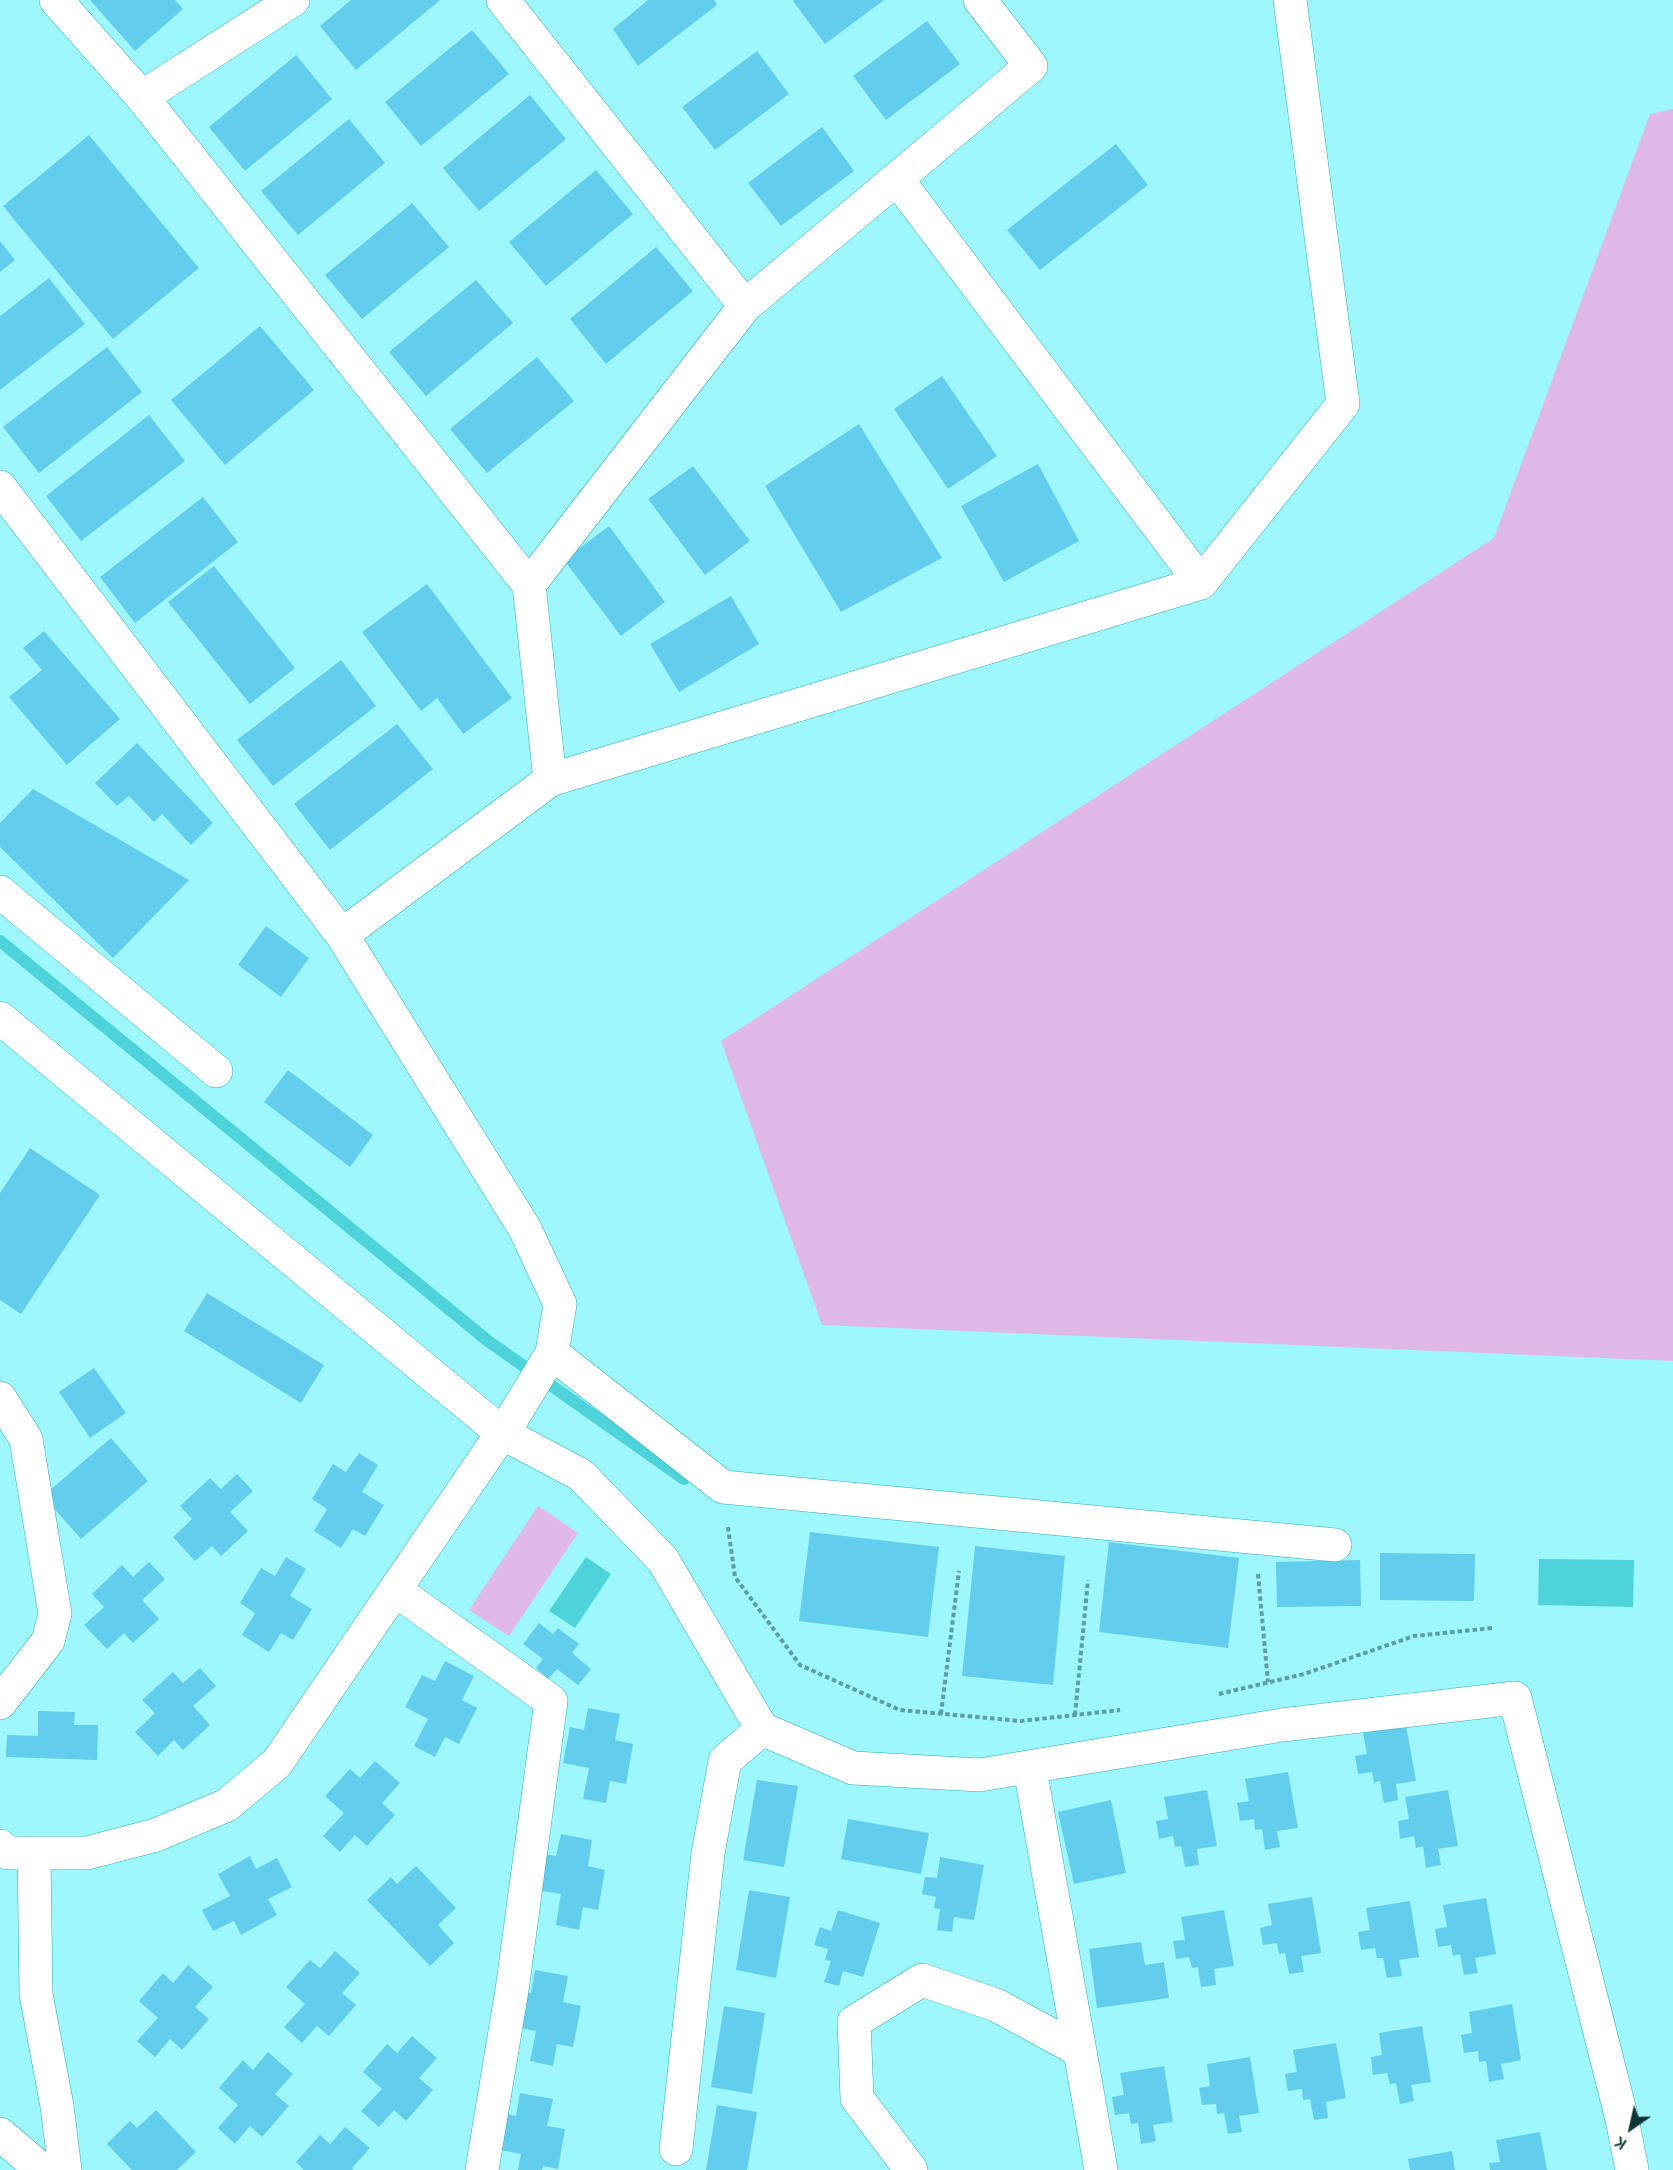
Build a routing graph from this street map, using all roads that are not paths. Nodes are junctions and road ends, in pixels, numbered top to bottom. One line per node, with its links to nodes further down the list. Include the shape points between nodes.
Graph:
1 (56, 0): 6 (street)
2 (293, 0): 6 (street)
3 (503, 0): 8 (street)
4 (980, 0): 7 (street, via 1031,66)
5 (1290, 0): 10 (street, via 1343,404)
6 (142, 97): 11 (street)
7 (897, 179): 8 (street); 10 (street)
8 (745, 306): 11 (street)
9 (0, 487): 14 (street)
10 (1201, 583): 12 (street)
11 (529, 585): 12 (street)
12 (550, 780): 14 (street)
13 (0, 892): 16 (street)
14 (342, 935): 17 (street, via 525,1230 560,1304)
15 (0, 1018): 19 (street)
16 (216, 1071)
17 (552, 1353): 19 (street); 20 (street, via 723,1487)
18 (0, 1398): 22 (street, via 26,1439 55,1614 48,1641)
19 (508, 1425): 21 (street); 23 (street, via 581,1475 663,1560)
20 (1335, 1545)
21 (395, 1590): 26 (street, via 277,1762 227,1805 156,1835 87,1853); 32 (street, via 551,1701 512,1990)
22 (0, 1703)
23 (762, 1729): 24 (street, via 853,1768 980,1775); 29 (street, via 725,1761 708,1853)
24 (1030, 1769): 27 (street); 35 (street, via 1282,1725 1515,1698)
25 (0, 1846): 26 (street, via 8,1852)
26 (34, 1853): 31 (street, via 36,1994)
27 (1079, 2050): 33 (street, via 996,2005 922,1980 855,2022 857,2098); 34 (street)
28 (0, 2134): 30 (street)
29 (676, 2149)
30 (42, 2170)
31 (65, 2170)
32 (482, 2170)
33 (911, 2170)
34 (1101, 2170)
35 (1632, 2170)

